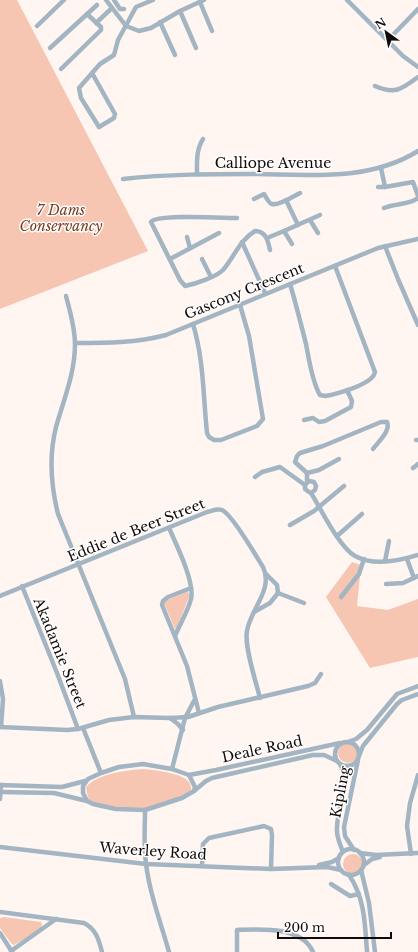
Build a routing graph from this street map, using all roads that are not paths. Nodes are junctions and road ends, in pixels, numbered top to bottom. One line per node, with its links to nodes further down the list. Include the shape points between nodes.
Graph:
1 (64, 0): 15 (street)
2 (106, 0): 8 (street)
3 (114, 0): 9 (street, via 119,8)
4 (153, 0): 16 (street, via 136,7)
5 (202, 1): 11 (street); 17 (street)
6 (350, 1): 18 (street)
7 (97, 5): 12 (street)
8 (112, 8): 14 (street); 16 (street)
9 (124, 9)
10 (418, 9): 18 (street)
11 (180, 11): 13 (street); 20 (street)
12 (88, 14): 14 (street); 19 (street)
13 (160, 22): 16 (street, via 144,31); 21 (street)
14 (96, 23): 23 (street, via 101,28 100,32)
15 (37, 26)
16 (126, 26): 24 (street, via 118,40 114,55)
17 (212, 31)
18 (388, 40): 22 (street)
19 (50, 48)
20 (196, 48)
21 (175, 55)
22 (418, 67)
23 (61, 70)
24 (92, 73): 24 (street, via 78,92 99,127 114,118 115,114)
25 (418, 76): 26 (street, via 396,91)
26 (376, 86)
27 (203, 139): 30 (street, via 199,144)
28 (418, 151): 29 (street, Calliope Avenue)
29 (381, 168): 30 (street, Calliope Avenue, via 335,175); 32 (street)
30 (197, 174): 31 (street, Calliope Avenue)
31 (123, 179)
32 (385, 187): 33 (street); 35 (street, via 413,182)
33 (378, 188)
34 (300, 194): 37 (street)
35 (418, 197): 38 (street, via 414,201)
36 (254, 200): 37 (street, via 267,193 272,204)
37 (286, 200): 42 (street)
38 (384, 208)
39 (320, 215): 41 (street)
40 (237, 218): 55 (street, via 167,217 152,220 152,226)
41 (310, 220): 42 (street); 45 (street)
42 (298, 225): 43 (street)
43 (284, 231): 47 (street); 50 (street)
44 (219, 233): 52 (street)
45 (318, 233)
46 (187, 237): 52 (street)
47 (267, 238): 49 (street, via 255,231); 53 (street)
48 (418, 239): 51 (street, Gascony Crescent)
49 (242, 242): 57 (street, via 222,270); 59 (street)
50 (292, 244)
51 (385, 246): 56 (street, Gascony Crescent); 63 (street)
52 (190, 248): 55 (street)
53 (270, 250)
54 (202, 259): 57 (street)
55 (170, 260): 57 (street, via 185,286)
56 (335, 266): 58 (street, Gascony Crescent); 65 (street, via 375,372 370,380)
57 (211, 277)
58 (290, 284): 59 (street, Gascony Crescent); 65 (street, via 319,392 325,396)
59 (265, 293): 61 (street, Gascony Crescent)
60 (66, 296): 64 (street)
61 (240, 305): 62 (street, Gascony Crescent); 62 (street, via 249,336 263,419 257,426 221,440 214,440 207,433 202,360)
62 (194, 324): 64 (street, Gascony Crescent, via 166,335 140,340)
63 (418, 325)
64 (75, 343): 86 (street, via 73,370 55,435 52,467 58,514)
65 (347, 390): 66 (street, via 352,401 351,407 325,421 319,422 313,418)
66 (304, 420)
67 (373, 449): 71 (street, via 387,430 387,422 381,422 300,453 296,456 296,462)
68 (339, 459): 71 (street, via 319,470)
69 (418, 464): 70 (street)
70 (413, 468)
71 (307, 473): 73 (street)
72 (255, 477): 73 (street, via 274,467 280,467)
73 (306, 483): 75 (street, via 305,489); 75 (street, via 316,483 316,488)
74 (344, 486): 76 (street)
75 (311, 493): 76 (street)
76 (319, 506): 78 (street); 80 (street)
77 (362, 514): 80 (street)
78 (290, 525)
79 (169, 528): 86 (street, Eddie de Beer Street); 87 (street, Eddie de Beer Street, via 207,512 222,510 234,522); 91 (street)
80 (337, 536): 83 (street, via 353,555)
81 (389, 541): 85 (street)
82 (418, 555): 84 (street)
83 (364, 559): 85 (street); 94 (street, via 359,574)
84 (407, 559): 85 (street); 88 (street)
85 (385, 561)
86 (79, 565): 90 (street, Eddie de Beer Street); 105 (street, via 125,679)
87 (266, 574): 92 (street, via 277,585); 96 (street, via 263,592)
88 (416, 577): 89 (street, via 403,583)
89 (386, 584)
90 (22, 586): 93 (street, Eddie de Beer Street); 109 (street, Akadamie Street)
91 (191, 588): 97 (street, via 191,601); 97 (street, via 164,599 162,603)
92 (278, 593): 95 (street); 96 (street, via 270,603)
93 (0, 596)
94 (341, 597)
95 (304, 603)
96 (254, 612): 103 (street, via 247,629 246,640)
97 (175, 636): 102 (street, via 187,666)
98 (321, 674): 103 (street, via 315,683 308,686)
99 (0, 681): 108 (street, via 3,699)
100 (418, 686): 111 (street, via 397,694 367,730)
101 (418, 694): 113 (street, via 397,704 363,746)
102 (195, 698): 104 (street); 107 (street)
103 (260, 698): 104 (street)
104 (199, 713): 107 (street)
105 (134, 717): 106 (street); 109 (street, via 109,720)
106 (170, 718): 107 (street); 110 (street)
107 (185, 718): 110 (street)
108 (1, 727): 109 (street, via 67,730)
109 (81, 728): 116 (street, Akadamie Street)
110 (183, 730): 115 (street)
111 (348, 742): 112 (street); 113 (street, via 356,745 360,752)
112 (340, 743): 114 (street, via 335,753); 117 (street, Deale Road)
113 (358, 758): 114 (street, via 352,765 343,766); 127 (street, Kipling, via 344,828 345,836)
114 (338, 762): 121 (street, Deale Road, via 321,754 313,755 212,778); 128 (street, Kipling, via 345,778 337,823 337,833)
115 (172, 769): 116 (street, Deale Road, via 137,764); 117 (street, Deale Road)
116 (101, 773): 119 (street, Deale Road)
117 (189, 775): 121 (street, via 194,783)
118 (418, 776): 132 (street, via 413,788 407,826)
119 (85, 781): 120 (street, Deale Road, via 62,787); 124 (street, via 83,793)
120 (0, 785): 122 (street)
121 (194, 791): 125 (street, Deale Road, via 182,798)
122 (0, 792): 123 (street); 124 (street, Deale Road, via 54,793)
123 (0, 799)
124 (87, 801): 125 (street, Deale Road, via 116,809)
125 (145, 810): 134 (street)
126 (0, 847): 134 (street, Waverley Road)
127 (354, 850): 128 (street); 129 (street)
128 (343, 852): 133 (street)
129 (360, 852): 131 (street, via 370,855); 136 (street)
130 (418, 853): 132 (street)
131 (394, 854): 132 (street); 136 (street, via 372,860)
132 (411, 854)
133 (339, 858): 137 (street, Waverley Road); 139 (street, via 338,865)
134 (146, 864): 135 (street, Waverley Road); 151 (street, via 152,894)
135 (202, 866): 138 (street, Waverley Road); 138 (street, via 203,844 209,838 264,826 269,828 272,835)
136 (363, 866): 140 (street)
137 (305, 868): 138 (street, Waverley Road); 139 (street, Waverley Road, via 327,867)
138 (272, 869)
139 (341, 870): 141 (street)
140 (361, 870): 141 (street); 155 (street, via 369,903)
141 (349, 875): 143 (street)
142 (331, 884): 143 (street, via 350,896)
143 (359, 894): 154 (street)
144 (0, 912): 145 (street)
145 (41, 917): 146 (street); 147 (street)
146 (56, 919): 147 (street); 150 (street, via 76,921 90,926 95,931)
147 (45, 927): 149 (street)
148 (0, 933): 149 (street)
149 (12, 951)
150 (102, 952)
151 (170, 952)
152 (238, 952): 153 (street, via 238,930 288,932 305,941)
153 (313, 952)
154 (368, 952)
155 (375, 952)

